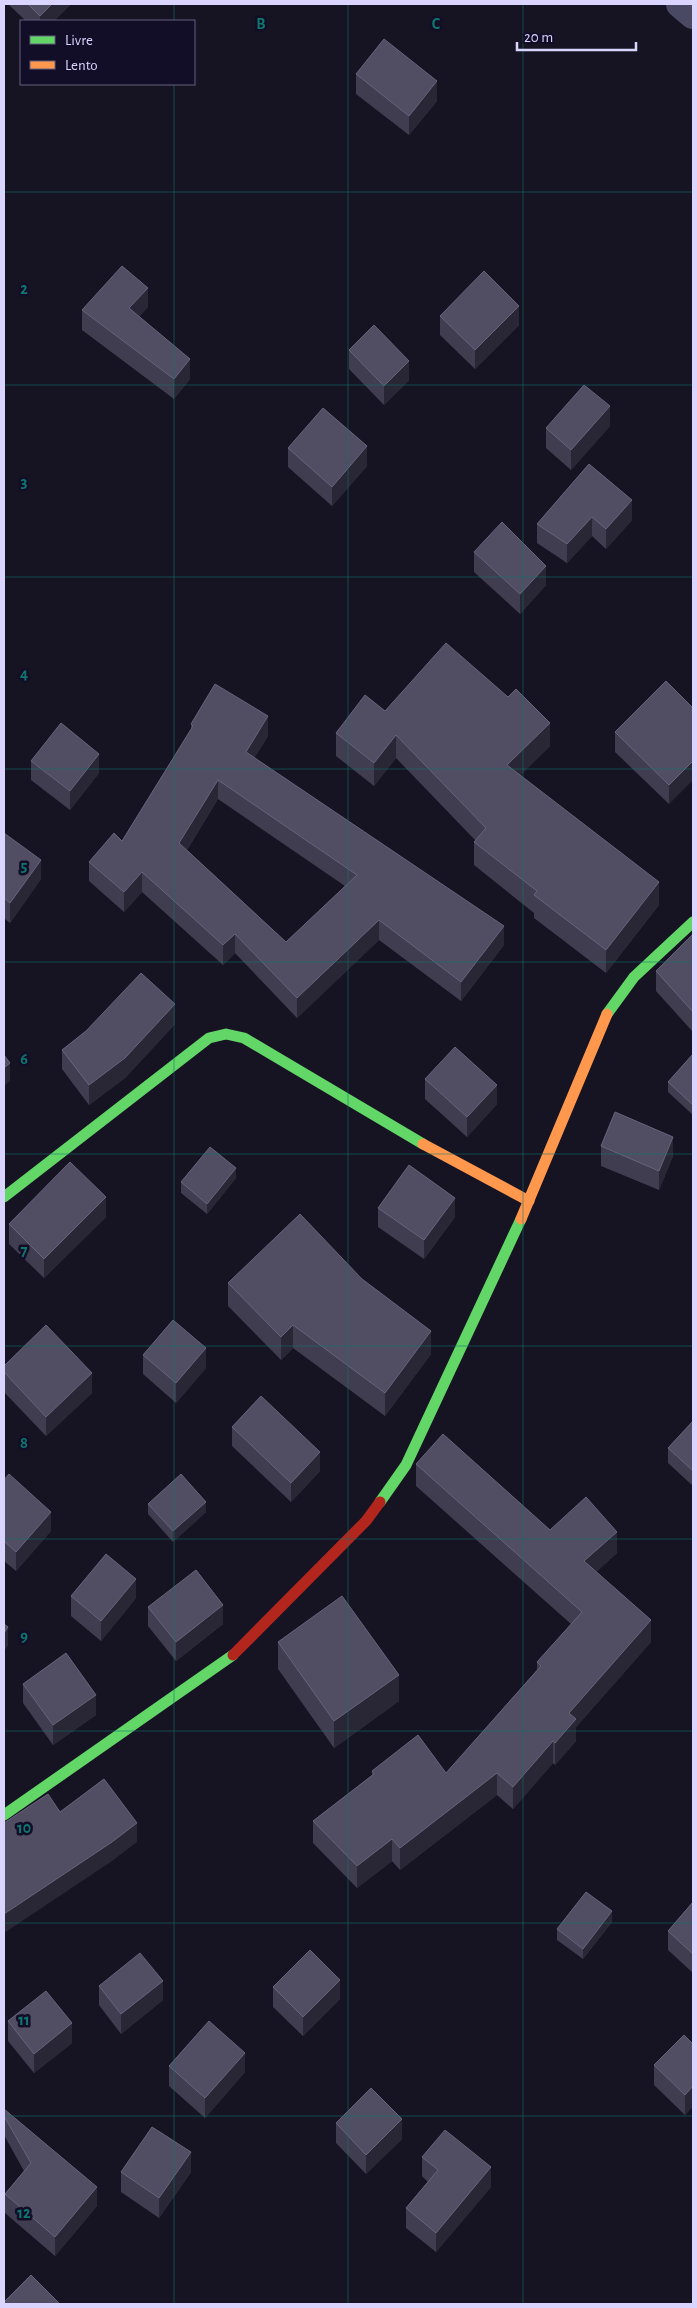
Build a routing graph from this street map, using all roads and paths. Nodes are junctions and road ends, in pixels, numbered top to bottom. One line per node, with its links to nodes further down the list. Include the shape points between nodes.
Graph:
1 (680, 4): 2 (street)
2 (693, 15)
3 (693, 922): 5 (street, via 634,977 609,1009)
4 (4, 1197): 5 (street, via 209,1038 226,1034 244,1038 441,1155)
5 (529, 1202): 6 (street, via 406,1465 366,1520 235,1653)
6 (4, 1815)

